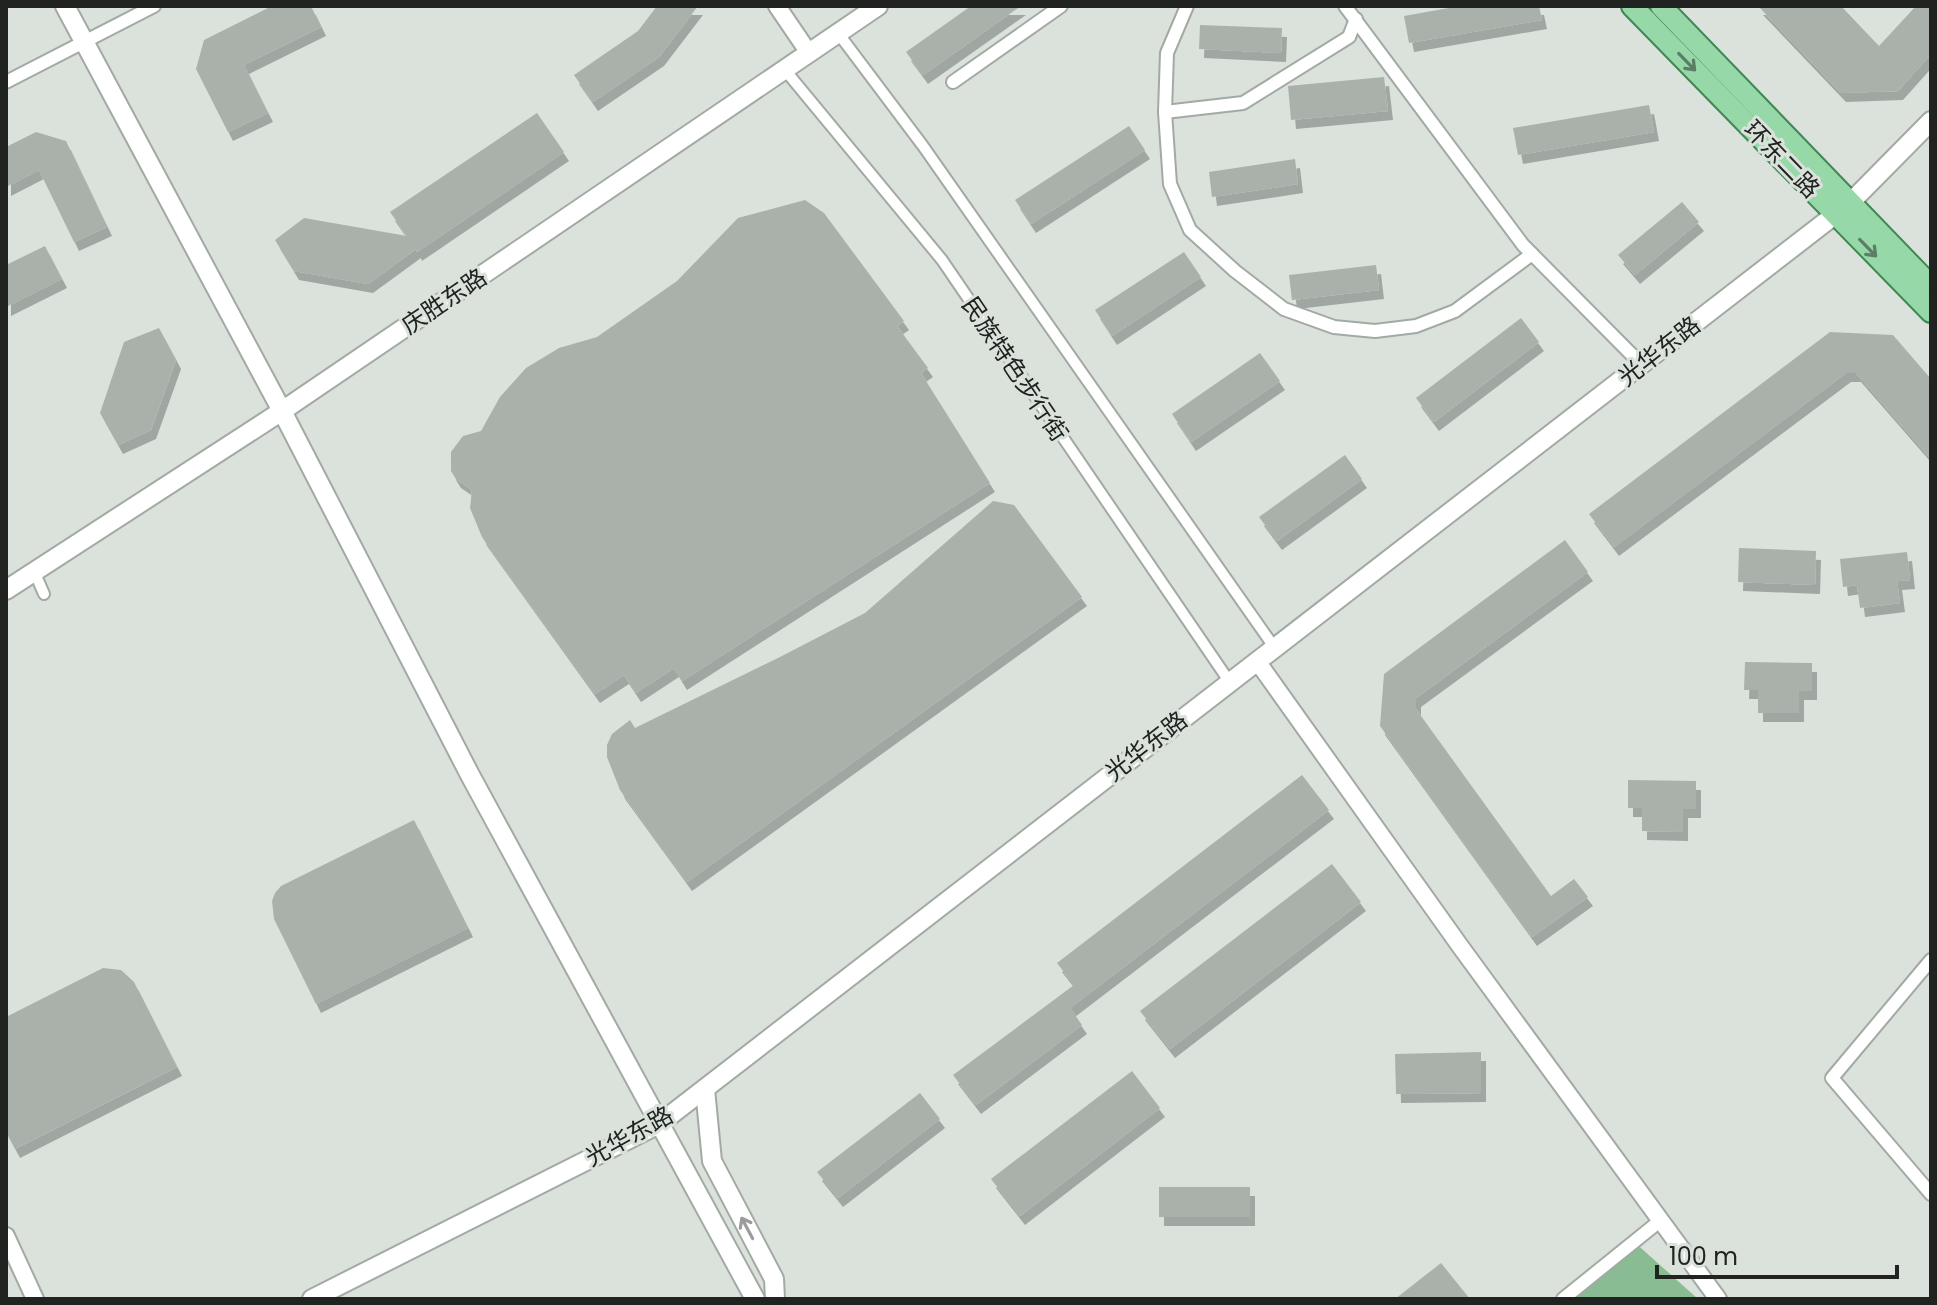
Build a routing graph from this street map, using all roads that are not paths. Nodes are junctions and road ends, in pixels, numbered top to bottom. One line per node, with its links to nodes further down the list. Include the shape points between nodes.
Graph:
1 (65, 6): 12 (main road)
2 (154, 6): 12 (street)
3 (777, 6): 13 (street)
4 (878, 6): 11 (main road, 庆胜东路)
5 (1061, 6): 16 (street)
6 (1187, 6): 17 (street, via 1167,53)
7 (1345, 6): 10 (street)
8 (1632, 6): 19 (main road, 环东二路, one-way to 19)
9 (1661, 6): 19 (main road, 环东二路)
10 (1356, 19): 17 (street, via 1349,37 1243,103); 20 (street)
11 (838, 33): 13 (main road, 庆胜东路); 28 (street)
12 (84, 42): 15 (street); 24 (main road)
13 (809, 53): 14 (main road, 庆胜东路)
14 (785, 70): 24 (main road, 庆胜东路); 30 (street, 民族特色步行街, via 942,260)
15 (6, 82)
16 (953, 82)
17 (1165, 112): 20 (street, via 1170,184 1190,230 1284,309 1334,327 1375,331 1416,326 1455,311)
18 (1931, 121): 19 (main road, 光华东路)
19 (1843, 209): 21 (main road, 环东二路); 22 (main road, 环东二路, one-way to 22); 23 (main road, 光华东路)
20 (1532, 254): 23 (street)
21 (1931, 286)
22 (1931, 312)
23 (1642, 365): 28 (main road, 光华东路)
24 (282, 411): 25 (main road, 庆胜东路); 33 (main road)
25 (34, 571): 26 (main road, 庆胜东路); 27 (street)
26 (6, 590)
27 (44, 594)
28 (1274, 647): 29 (main road, 光华东路)
29 (1257, 661): 30 (main road, 光华东路); 35 (street)
30 (1229, 681): 32 (main road, 光华东路)
31 (1931, 960): 34 (street, via 1832,1078)
32 (705, 1089): 33 (main road, 光华东路); 40 (main road, one-way to 32, via 774,1279 712,1161)
33 (659, 1124): 38 (main road, 光华东路); 39 (main road)
34 (1931, 1194)
35 (1661, 1220): 41 (street); 42 (street)
36 (6, 1236): 37 (street)
37 (35, 1299)
38 (312, 1299)
39 (755, 1299)
40 (775, 1299)
41 (1563, 1299)
42 (1718, 1299)

